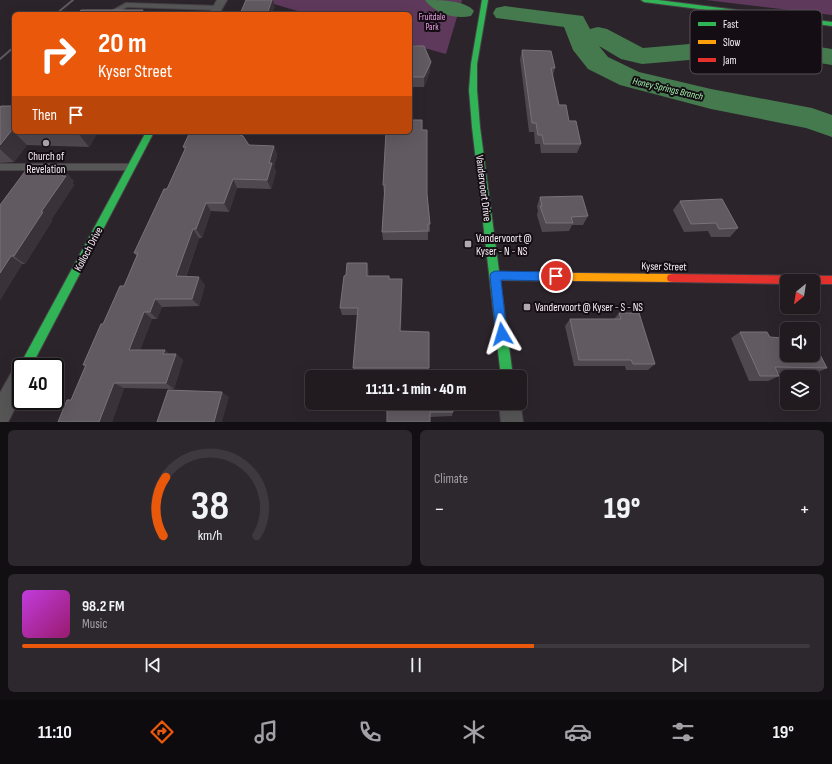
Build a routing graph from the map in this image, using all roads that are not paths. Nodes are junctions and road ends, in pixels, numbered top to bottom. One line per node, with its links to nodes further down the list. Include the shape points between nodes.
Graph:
1 (485, 0): 13 (street, Vandervoort Drive, via 474,64 474,90 476,127)
2 (644, 0): 5 (street)
3 (180, 7): 4 (lane); 6 (lane, via 130,5); 7 (lane)
4 (217, 7)
5 (722, 10)
6 (113, 12)
7 (177, 12)
8 (822, 23): 9 (street)
9 (832, 24)
10 (149, 134): 12 (street, Kolloch Drive)
11 (0, 167): 12 (lane)
12 (131, 167): 15 (street, Kolloch Drive)
13 (495, 276): 14 (street, Kyser Street); 16 (street, Vandervoort Drive)
14 (832, 280)
15 (30, 358)
16 (506, 370)
17 (12, 392): 19 (street)
18 (511, 410): 20 (street)
19 (0, 414)
20 (512, 422)

